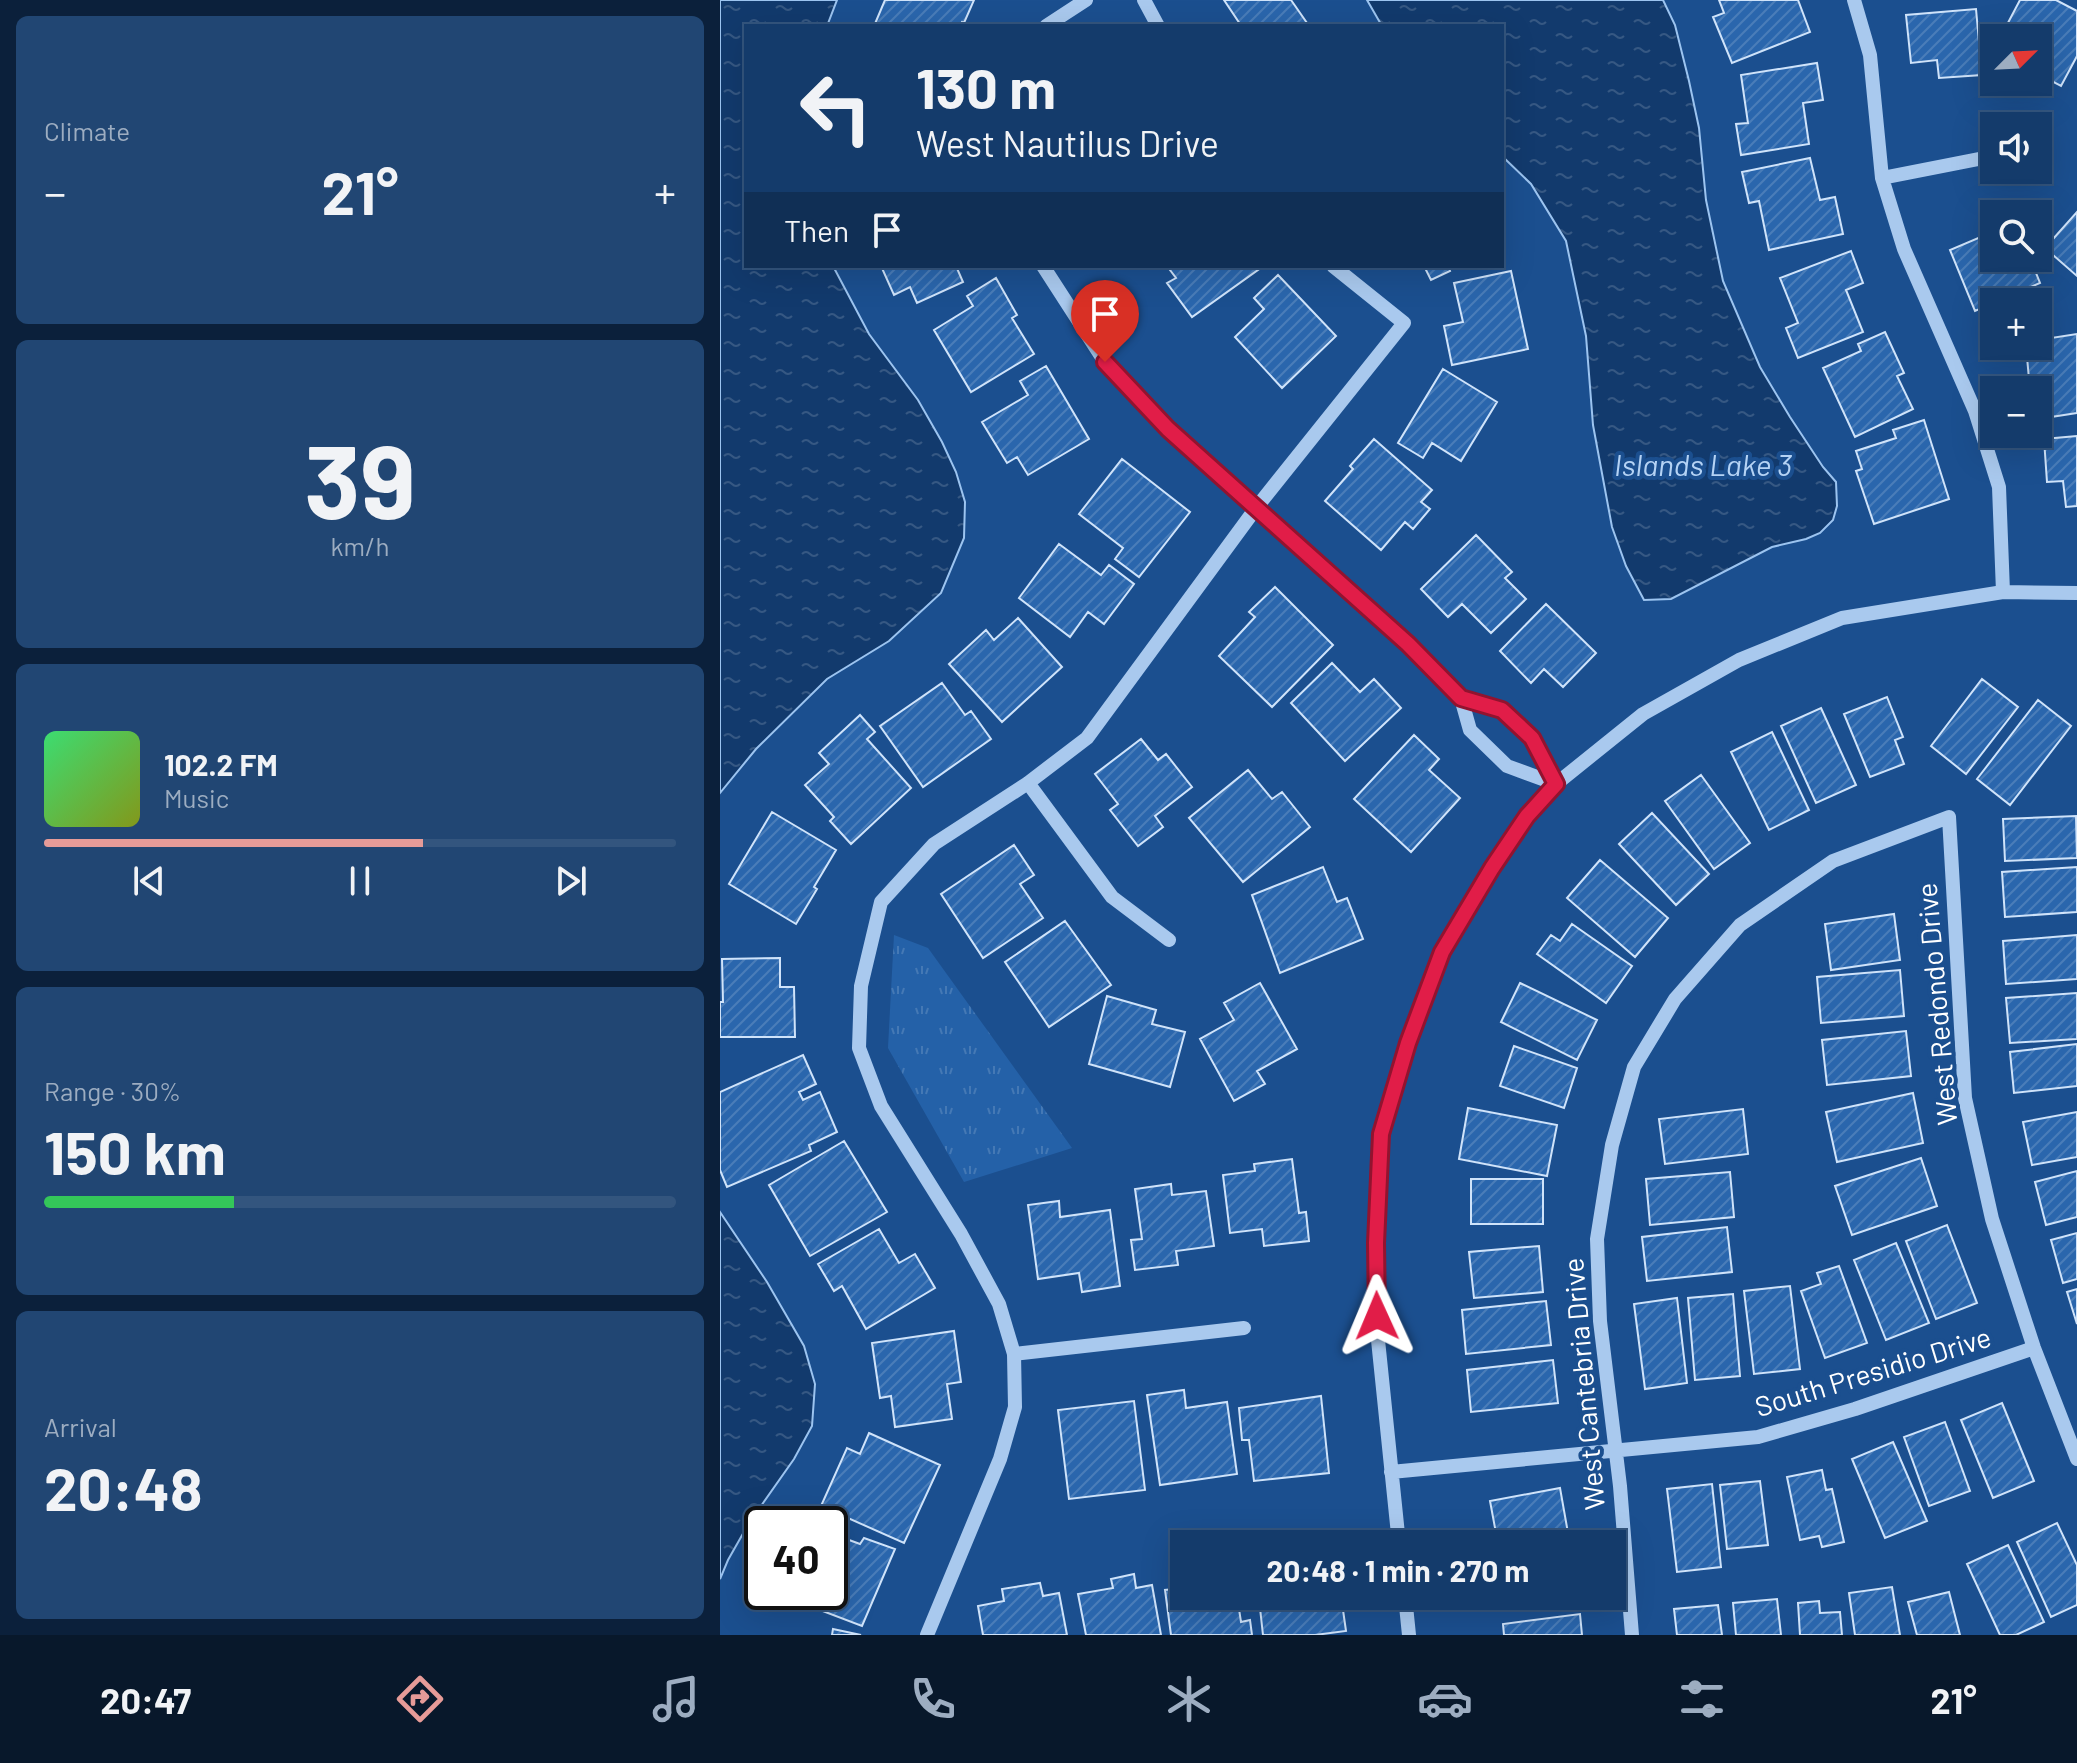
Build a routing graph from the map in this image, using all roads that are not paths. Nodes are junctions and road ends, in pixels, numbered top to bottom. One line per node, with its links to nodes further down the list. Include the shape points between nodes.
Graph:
1 (1086, 0): 4 (street)
2 (1144, 0): 5 (street)
3 (1854, 0): 7 (street, via 1870,55)
4 (1049, 24)
5 (1157, 24)
6 (1980, 159): 7 (street)
7 (1882, 178): 11 (street, via 1904,249 1975,411 1999,487)
8 (1044, 268): 10 (street, via 1105,362 1168,429)
9 (1335, 268): 10 (street, via 1404,323)
10 (1256, 508): 13 (street); 14 (street, via 1087,738)
11 (2003, 592): 12 (street); 15 (street, via 1842,618 1739,660 1643,714)
12 (2077, 593)
13 (1461, 698): 15 (street, via 1502,710 1532,738); 15 (street, via 1470,730 1507,766)
14 (1028, 783): 17 (street, via 1112,897); 20 (street, via 934,844 881,902 861,986 859,1048 881,1106 999,1304)
15 (1556, 784): 23 (street, via 1527,816 1442,952 1381,1134 1378,1340)
16 (1949, 817): 19 (street, West Redondo Drive, via 1965,1098 1992,1219); 21 (street, West Cantebria Drive, via 1833,861 1740,925 1675,999 1634,1067 1612,1145 1597,1239 1600,1321)
17 (1169, 940)
18 (1244, 1328): 20 (street)
19 (2034, 1348): 21 (street, South Presidio Drive, via 1758,1437); 22 (street, West Redondo Drive)
20 (1014, 1354): 26 (street, via 1015,1407 1000,1459)
21 (1616, 1451): 23 (street, South Presidio Drive); 28 (street, West Cantebria Drive)
22 (2077, 1459)
23 (1391, 1472): 24 (street)
24 (1397, 1530)
25 (1406, 1610): 27 (street)
26 (927, 1635)
27 (1409, 1635)
28 (1632, 1635)

